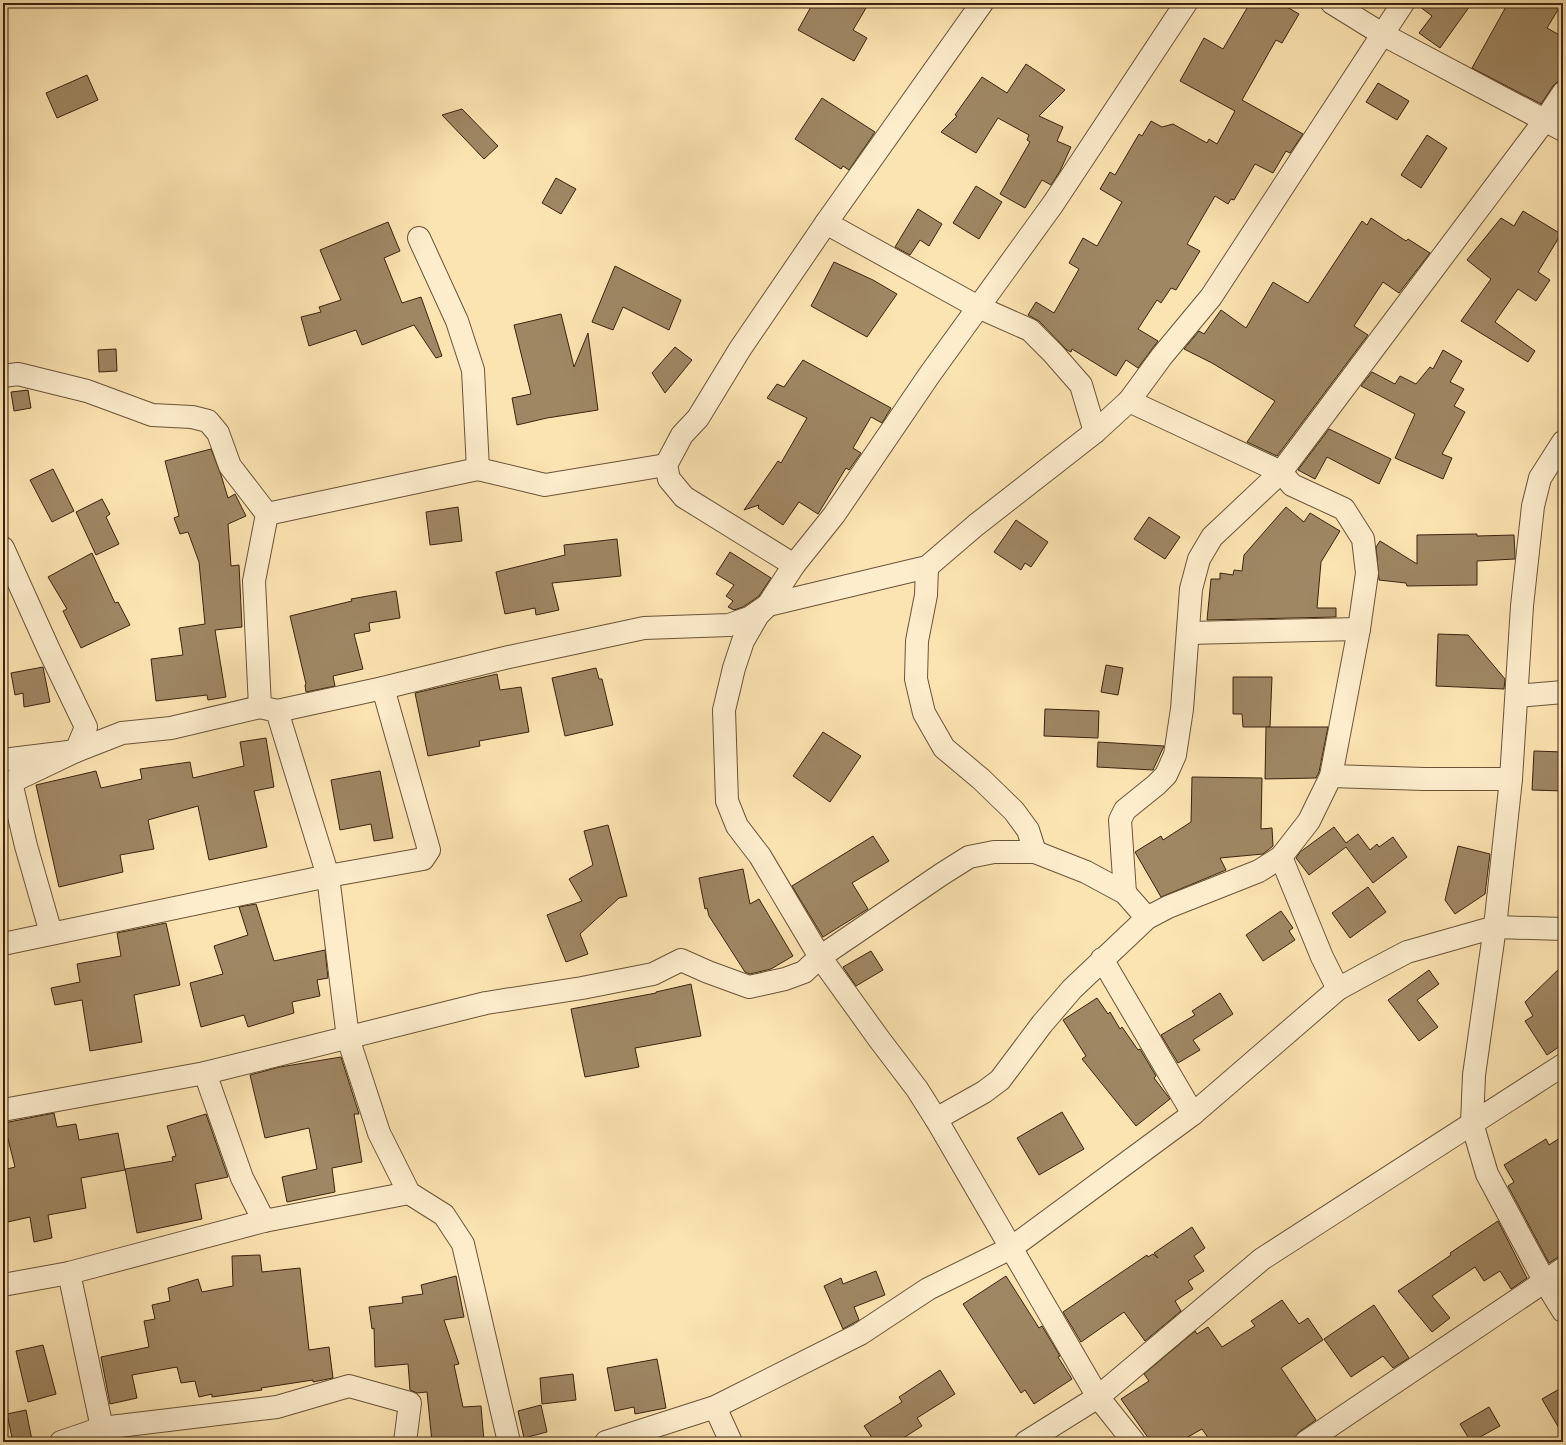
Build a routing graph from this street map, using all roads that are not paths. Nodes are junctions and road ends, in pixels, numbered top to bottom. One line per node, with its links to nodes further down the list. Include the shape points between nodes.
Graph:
1 (982, 3): 8 (street)
2 (1186, 3): 10 (street, via 1053,204)
3 (1332, 3): 5 (street)
4 (1404, 3): 5 (street)
5 (1382, 34): 7 (street); 12 (street, via 1211,297)
6 (1563, 92): 7 (street)
7 (1554, 125): 17 (street)
8 (826, 223): 10 (street); 15 (street, via 740,349 698,418 682,435)
9 (420, 238): 16 (street, via 457,321 473,370)
10 (978, 307): 13 (street, via 1030,330 1053,353 1081,385); 20 (street, via 852,490)
11 (3, 376): 18 (street, via 18,374 87,391 152,415 192,417 208,421 218,433 230,466)
12 (1129, 401): 13 (street); 17 (street)
13 (1095, 432): 21 (street, via 982,520)
14 (1563, 442): 27 (street, via 1540,478 1532,506 1522,606)
15 (666, 465): 16 (street, via 544,485); 20 (street, via 669,479 684,497)
16 (478, 469): 18 (street)
17 (1281, 472): 23 (street, via 1292,485 1344,509 1363,539 1367,573); 24 (street, via 1212,538 1199,559 1191,589)
18 (267, 514): 28 (street, via 254,581)
19 (3, 548): 29 (street, via 86,726)
20 (794, 565): 22 (street)
21 (927, 567): 22 (street); 33 (street, via 926,595 917,641 916,679 924,713 944,748 1014,811 1028,830)
22 (768, 605): 25 (street, via 749,618 729,625 644,628); 42 (street, via 758,615 743,641 724,710 726,801 737,826 760,856)
23 (1359, 629): 24 (street); 31 (street)
24 (1188, 634): 36 (street, via 1182,709 1175,755 1166,775 1125,810 1120,820)
25 (383, 688): 28 (street); 35 (street, via 429,850 423,859)
26 (1563, 692): 27 (street)
27 (1517, 696): 32 (street)
28 (268, 709): 29 (street, via 171,728 122,733); 35 (street)
29 (76, 751): 30 (street); 40 (street, via 11,782 26,846)
30 (3, 760)
31 (1331, 776): 32 (street); 34 (street, via 1309,821)
32 (1511, 779): 38 (street)
33 (1035, 852): 36 (street, via 1086,872); 42 (street, via 994,852 969,857)
34 (1281, 858): 37 (street, via 1259,872 1168,907); 44 (street)
35 (328, 876): 40 (street); 45 (street)
36 (1125, 893): 37 (street)
37 (1147, 918): 43 (street)
38 (1495, 927): 39 (street); 44 (street, via 1407,952); 51 (street, via 1474,1075)
39 (1563, 929)
40 (52, 933): 41 (street)
41 (3, 944)
42 (820, 957): 45 (street, via 804,972 785,979 749,986 681,960 652,974 486,1003); 50 (street, via 917,1089)
43 (1102, 959): 49 (street); 50 (street, via 1042,1024 1000,1080)
44 (1338, 989): 49 (street)
45 (348, 1038): 47 (street); 52 (street, via 379,1133)
46 (1563, 1065): 51 (street)
47 (205, 1073): 48 (street); 53 (street, via 242,1178)
48 (3, 1110)
49 (1193, 1114): 54 (street)
50 (936, 1119): 54 (street)
51 (1472, 1123): 57 (street, via 1487,1174); 60 (street, via 1262,1259)
52 (409, 1193): 53 (street); 65 (street, via 444,1215 463,1244)
53 (264, 1221): 56 (street)
54 (1011, 1248): 60 (street); 61 (street, via 928,1289 860,1334)
55 (1563, 1269): 57 (street)
56 (69, 1273): 58 (street); 62 (street)
57 (1545, 1282): 59 (street); 70 (street)
58 (3, 1285)
59 (1563, 1311)
60 (1098, 1397): 68 (street); 69 (street)
61 (716, 1407): 66 (street); 67 (street)
62 (102, 1428): 63 (street); 64 (street, via 277,1407 349,1386 410,1403)
63 (61, 1442)
64 (405, 1442)
65 (509, 1442)
66 (606, 1442)
67 (731, 1442)
68 (1026, 1442)
69 (1134, 1442)
70 (1306, 1442)

